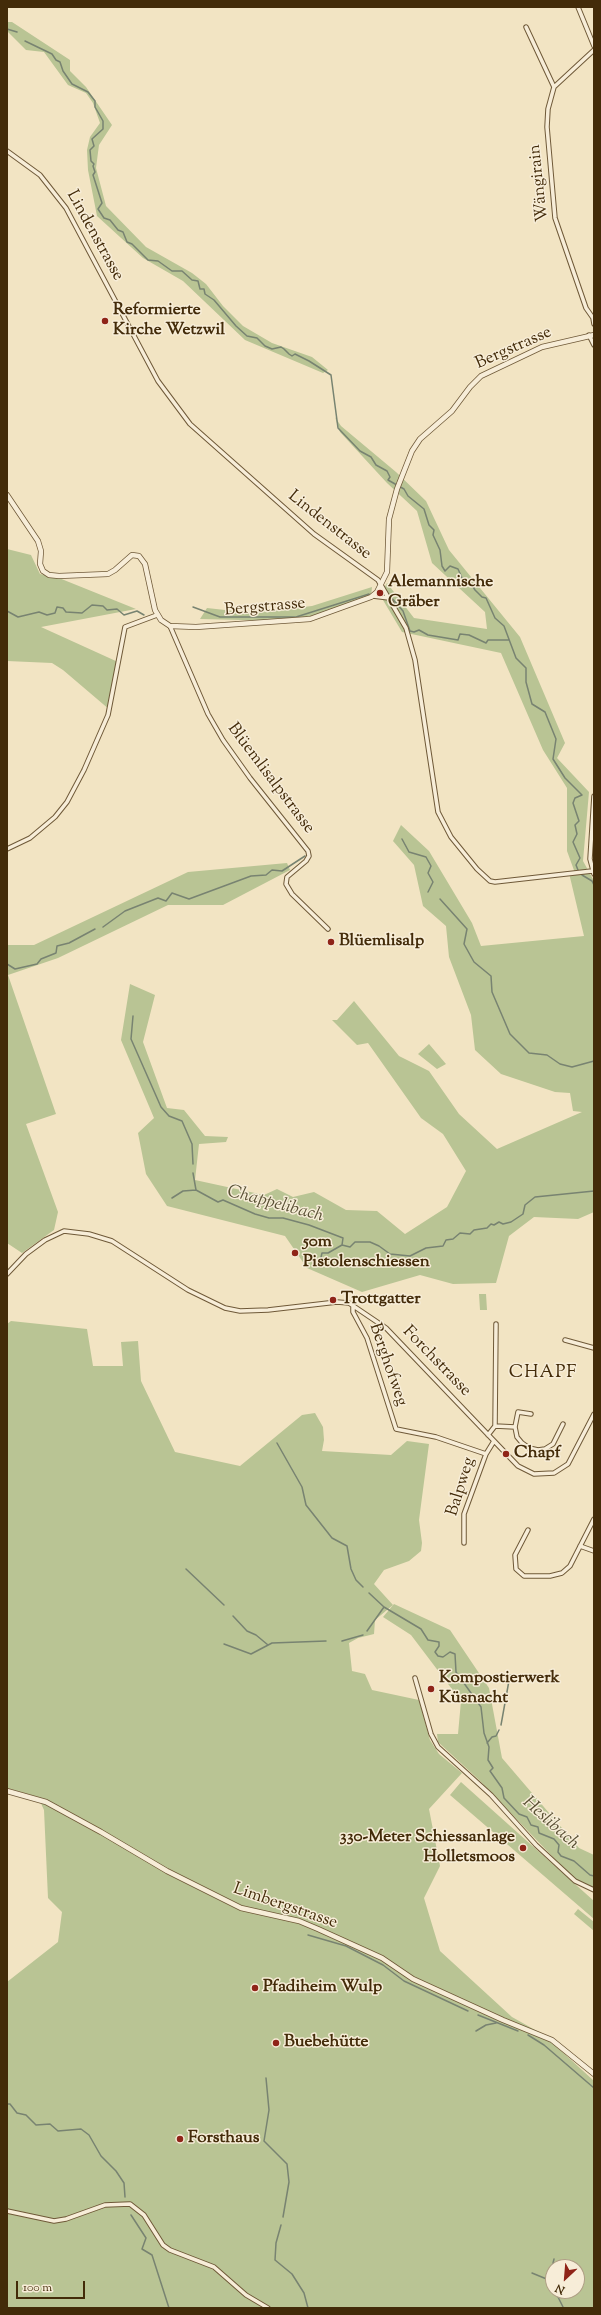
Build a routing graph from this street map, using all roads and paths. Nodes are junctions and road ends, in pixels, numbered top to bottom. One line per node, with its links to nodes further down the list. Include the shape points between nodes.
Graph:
1 (578, 7): 3 (street)
2 (526, 27): 5 (street)
3 (594, 46)
4 (593, 52): 5 (street)
5 (554, 87): 7 (street, Wängirain, via 548,109 547,127 554,189 553,208 586,308 594,318)
6 (7, 151): 11 (street, Lindenstrasse, via 40,175 66,208 158,381 190,424 314,534 378,580)
7 (594, 324)
8 (591, 335): 9 (street); 11 (street, Bergstrasse, via 542,347 481,376 452,411 420,440 412,450 397,489 387,536 387,572)
9 (594, 344)
10 (7, 495): 14 (street, via 38,541 43,571 49,575 59,576 108,574 132,555 139,556 145,564)
11 (381, 585): 12 (street, Bergstrasse); 13 (street, Lindenstrasse)
12 (373, 596): 13 (street); 15 (street, Bergstrasse, via 310,619 196,627)
13 (388, 598): 18 (street, Lindenstrasse, via 406,628 415,660 438,812 451,837 490,881)
14 (157, 615): 15 (street); 17 (street, via 125,627 108,716 84,770 66,802 55,817 30,838)
15 (170, 626): 19 (street, Blüemlisalpstrasse, via 208,714 223,740 308,851 306,861 287,877 286,884 292,894)
16 (594, 796): 18 (street, via 590,859)
17 (7, 849)
18 (593, 873)
19 (328, 929)
20 (7, 1274): 21 (street, Forchstrasse, via 26,1254 45,1240 64,1231 72,1231 112,1241 188,1290 225,1308 240,1311 268,1310 341,1302)
21 (353, 1306): 30 (street, Forchstrasse, via 386,1328); 32 (street, Berghofweg, via 366,1338 394,1427 436,1437)
22 (496, 1324): 28 (street)
23 (565, 1340): 24 (street)
24 (594, 1348)
25 (531, 1414): 29 (street, via 518,1412)
26 (594, 1414): 31 (street, Forchstrasse, via 570,1461 554,1473 539,1475 525,1471)
27 (563, 1424): 29 (street, via 553,1444 538,1450 522,1443 517,1437)
28 (495, 1426): 29 (street); 30 (street)
29 (515, 1427)
30 (488, 1435): 31 (street, Forchstrasse)
31 (494, 1441): 32 (street, Balpweg)
32 (486, 1454): 35 (street, Balpweg, via 464,1514)
33 (594, 1519): 36 (street)
34 (528, 1530): 36 (street, via 514,1560 517,1571 524,1576 550,1576 562,1573 570,1566)
35 (464, 1544)
36 (580, 1546): 37 (street)
37 (594, 1551)
38 (415, 1678): 40 (street, via 431,1734 438,1747 491,1795 536,1845 575,1881)
39 (7, 1790): 41 (street, Limbergstrasse, via 46,1802 167,1871 241,1908 299,1921 318,1929 382,1958 413,1979 552,2040)
40 (594, 1890)
41 (594, 2074)
42 (7, 2211): 43 (street, via 54,2221 105,2206 130,2204 144,2215 163,2245 214,2267 246,2295)
43 (268, 2308)

